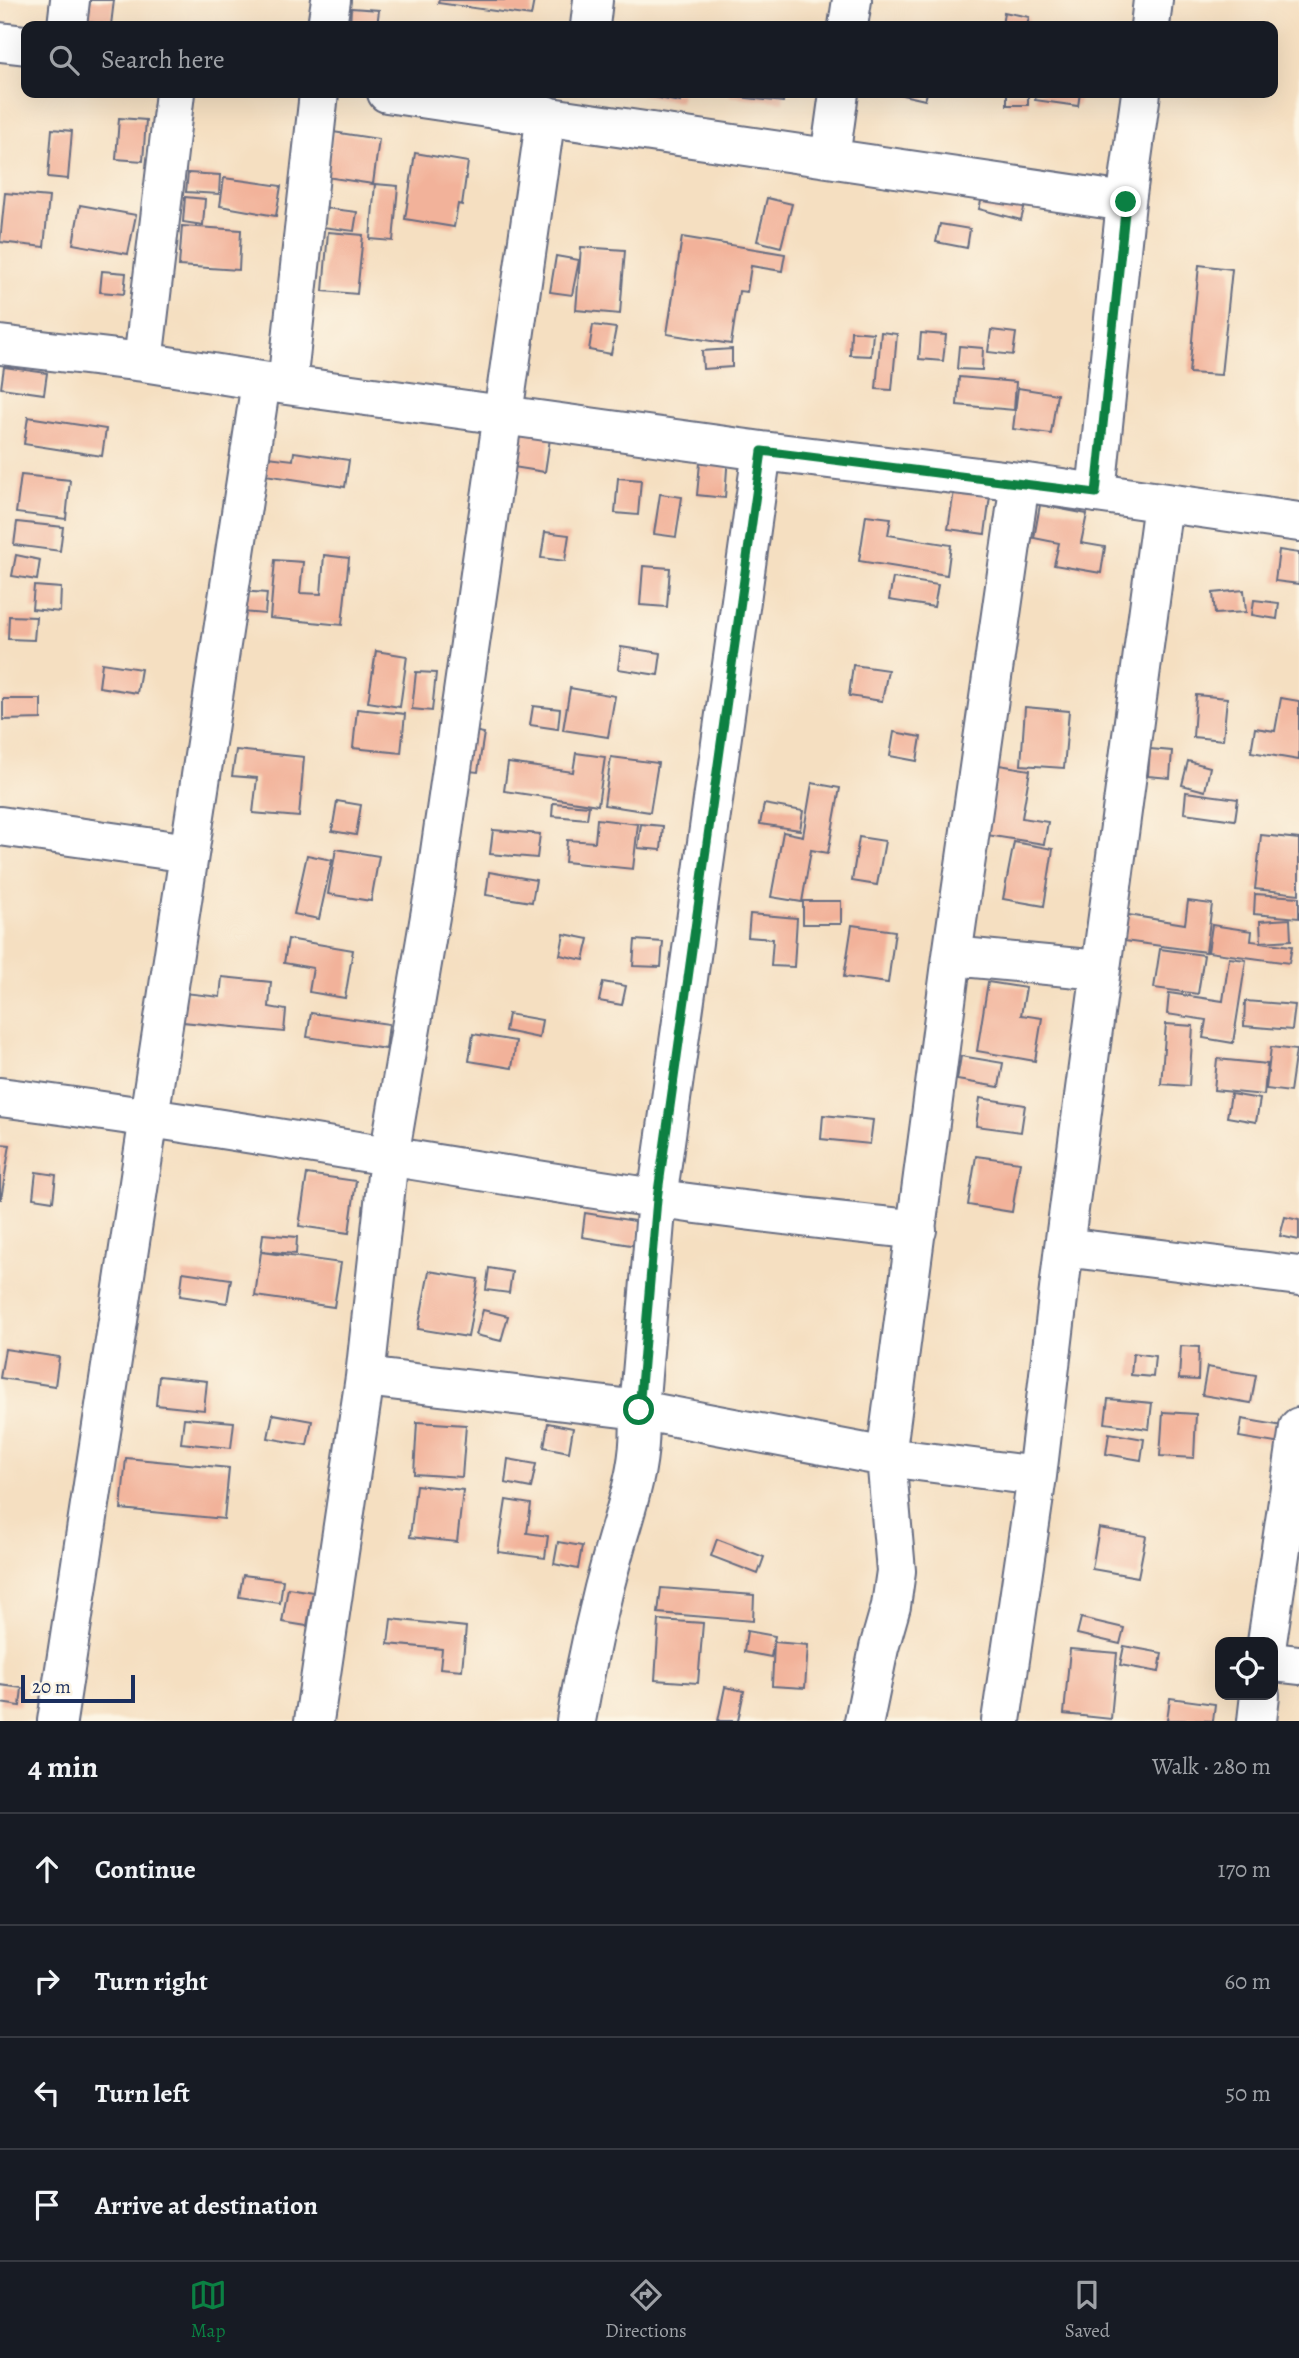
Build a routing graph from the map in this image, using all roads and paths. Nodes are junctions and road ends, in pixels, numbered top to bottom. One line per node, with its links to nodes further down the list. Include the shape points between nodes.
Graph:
1 (70, 0): 6 (street)
2 (331, 0): 7 (street)
3 (593, 0): 8 (street)
4 (852, 0): 9 (street)
5 (1153, 0): 10 (street)
6 (68, 21)
7 (328, 21)
8 (591, 21)
9 (849, 21)
10 (1151, 21)
11 (0, 42): 12 (street)
12 (21, 44)
13 (175, 98): 22 (street)
14 (319, 98): 23 (street)
15 (444, 98): 18 (street)
16 (838, 98): 19 (street)
17 (1140, 98): 20 (street)
18 (568, 109): 19 (street); 24 (street)
19 (830, 158): 20 (street)
20 (1126, 202): 27 (street)
21 (0, 345): 22 (street)
22 (143, 362): 23 (street)
23 (274, 384): 24 (street); 31 (street)
24 (503, 415): 25 (street); 36 (street, via 435,887)
25 (762, 451): 26 (street); 37 (street)
26 (1020, 482): 27 (street); 32 (street)
27 (1096, 493): 28 (street)
28 (1163, 503): 29 (street); 33 (street)
29 (1299, 522)
30 (0, 826): 31 (street)
31 (190, 853): 35 (street)
32 (952, 956): 33 (street); 38 (street)
33 (1100, 970): 39 (street)
34 (0, 1097): 35 (street)
35 (148, 1116): 36 (street); 50 (street)
36 (389, 1157): 37 (street); 41 (street)
37 (657, 1199): 38 (street); 42 (street)
38 (917, 1230): 44 (street)
39 (1064, 1247): 40 (street); 45 (street)
40 (1299, 1276)
41 (365, 1377): 42 (street); 51 (street)
42 (639, 1410): 44 (street); 52 (street, via 641,1436 631,1498 612,1560)
43 (1299, 1427): 46 (street)
44 (886, 1457): 45 (street); 53 (street, via 896,1571)
45 (1037, 1476): 54 (street)
46 (1268, 1637)
47 (1278, 1663): 48 (street)
48 (1299, 1665)
49 (1259, 1700): 55 (street)
50 (57, 1721)
51 (314, 1721)
52 (576, 1721)
53 (864, 1721)
54 (1001, 1721)
55 (1256, 1721)

